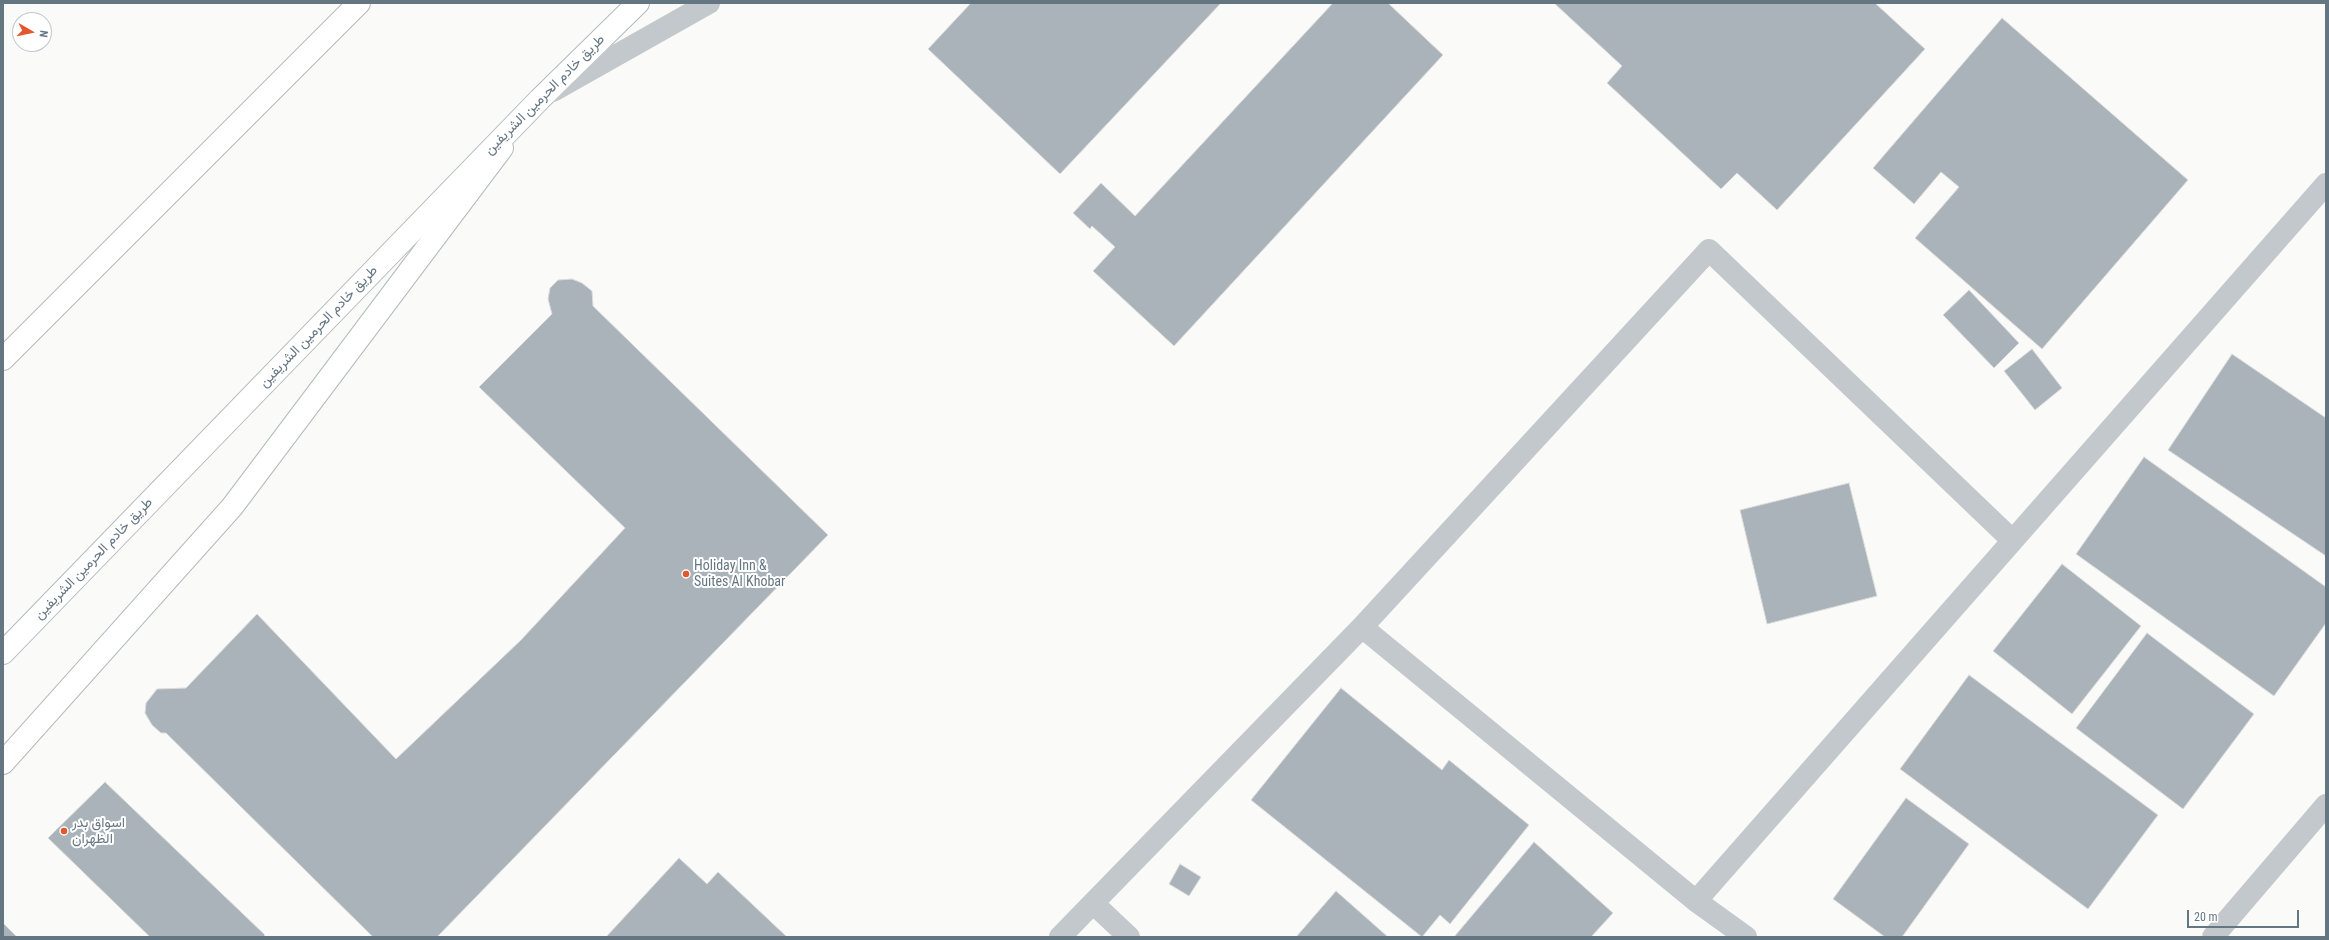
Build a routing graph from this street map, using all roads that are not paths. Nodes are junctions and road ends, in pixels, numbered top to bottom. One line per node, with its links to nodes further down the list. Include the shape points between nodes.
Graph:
1 (638, 3): 4 (main road, طريق خادم الحرمين الشريفين)
2 (709, 3): 4 (street)
3 (355, 6): 6 (main road)
4 (540, 99): 9 (main road, طريق خادم الحرمين الشريفين); 10 (main road, via 232,506)
5 (2326, 184): 7 (street)
6 (3, 360)
7 (2012, 540): 8 (street, via 1709,250); 12 (street)
8 (1362, 626): 12 (street); 13 (street)
9 (3, 653)
10 (3, 764)
11 (2326, 806): 17 (street)
12 (1696, 901): 16 (street)
13 (1094, 904): 14 (street); 15 (street)
14 (1060, 937)
15 (1129, 937)
16 (1746, 937)
17 (2213, 937)

